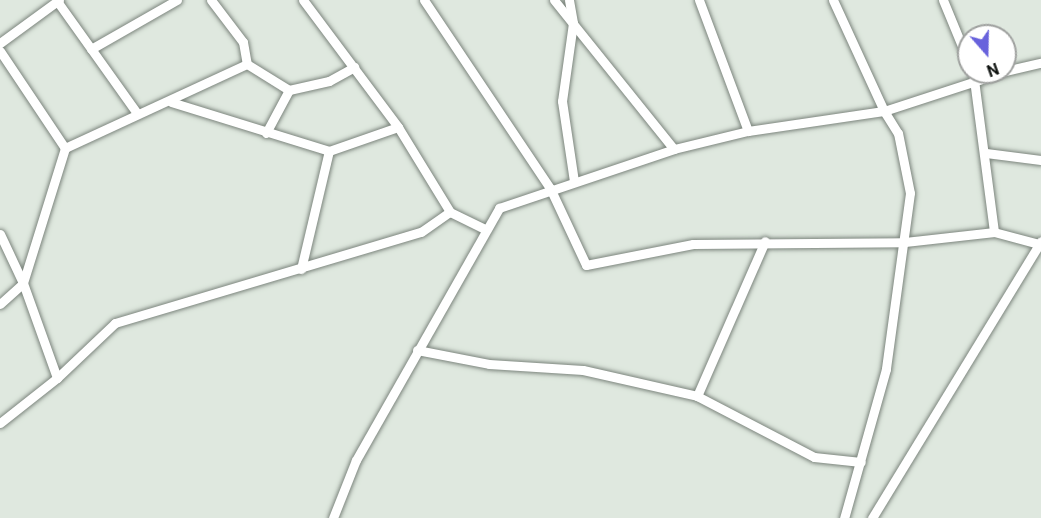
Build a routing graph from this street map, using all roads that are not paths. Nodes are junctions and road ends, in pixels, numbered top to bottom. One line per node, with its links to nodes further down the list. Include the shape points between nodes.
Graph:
1 (177, 0): 14 (street)
2 (211, 0): 17 (street, via 243,42)
3 (303, 0): 18 (street)
4 (424, 0): 35 (street)
5 (554, 0): 11 (street)
6 (569, 0): 11 (street)
7 (699, 0): 27 (street)
8 (833, 0): 24 (street)
9 (943, 0): 12 (street)
10 (58, 1): 13 (street); 14 (street)
11 (573, 23): 30 (street); 34 (street, via 562,100)
12 (957, 34)
13 (0, 43)
14 (91, 49): 25 (street)
15 (0, 51): 29 (street)
16 (1041, 63): 19 (street)
17 (247, 64): 22 (street); 23 (street)
18 (354, 67): 22 (street, via 329,81); 26 (street)
19 (1017, 69)
20 (957, 82): 24 (street)
21 (975, 84): 32 (street)
22 (289, 90): 28 (street)
23 (171, 102): 25 (street); 28 (street)
24 (884, 111): 27 (street); 41 (street, via 898,133 910,193)
25 (137, 113): 29 (street)
26 (398, 127): 31 (street); 36 (street)
27 (748, 131): 30 (street)
28 (266, 133): 31 (street)
29 (65, 148): 44 (street)
30 (674, 149): 34 (street)
31 (329, 151): 43 (street)
32 (986, 153): 33 (street); 38 (street)
33 (1041, 160)
34 (574, 181): 35 (street)
35 (549, 188): 37 (street, via 499,208); 40 (street, via 586,265 693,244)
36 (450, 212): 37 (street); 43 (street, via 421,231)
37 (485, 229): 46 (street)
38 (994, 232): 41 (street); 42 (street)
39 (0, 234): 44 (street)
40 (765, 242): 41 (street); 48 (street)
41 (905, 242): 50 (street, via 886,369)
42 (1040, 243): 53 (street)
43 (301, 269): 47 (street, via 115,323)
44 (23, 283): 45 (street); 47 (street)
45 (0, 304)
46 (417, 350): 48 (street, via 489,364 583,370); 51 (street, via 356,460)
47 (57, 378): 49 (street)
48 (697, 396): 50 (street, via 814,457)
49 (0, 423)
50 (861, 462): 52 (street)
51 (333, 518)
52 (844, 518)
53 (872, 518)

